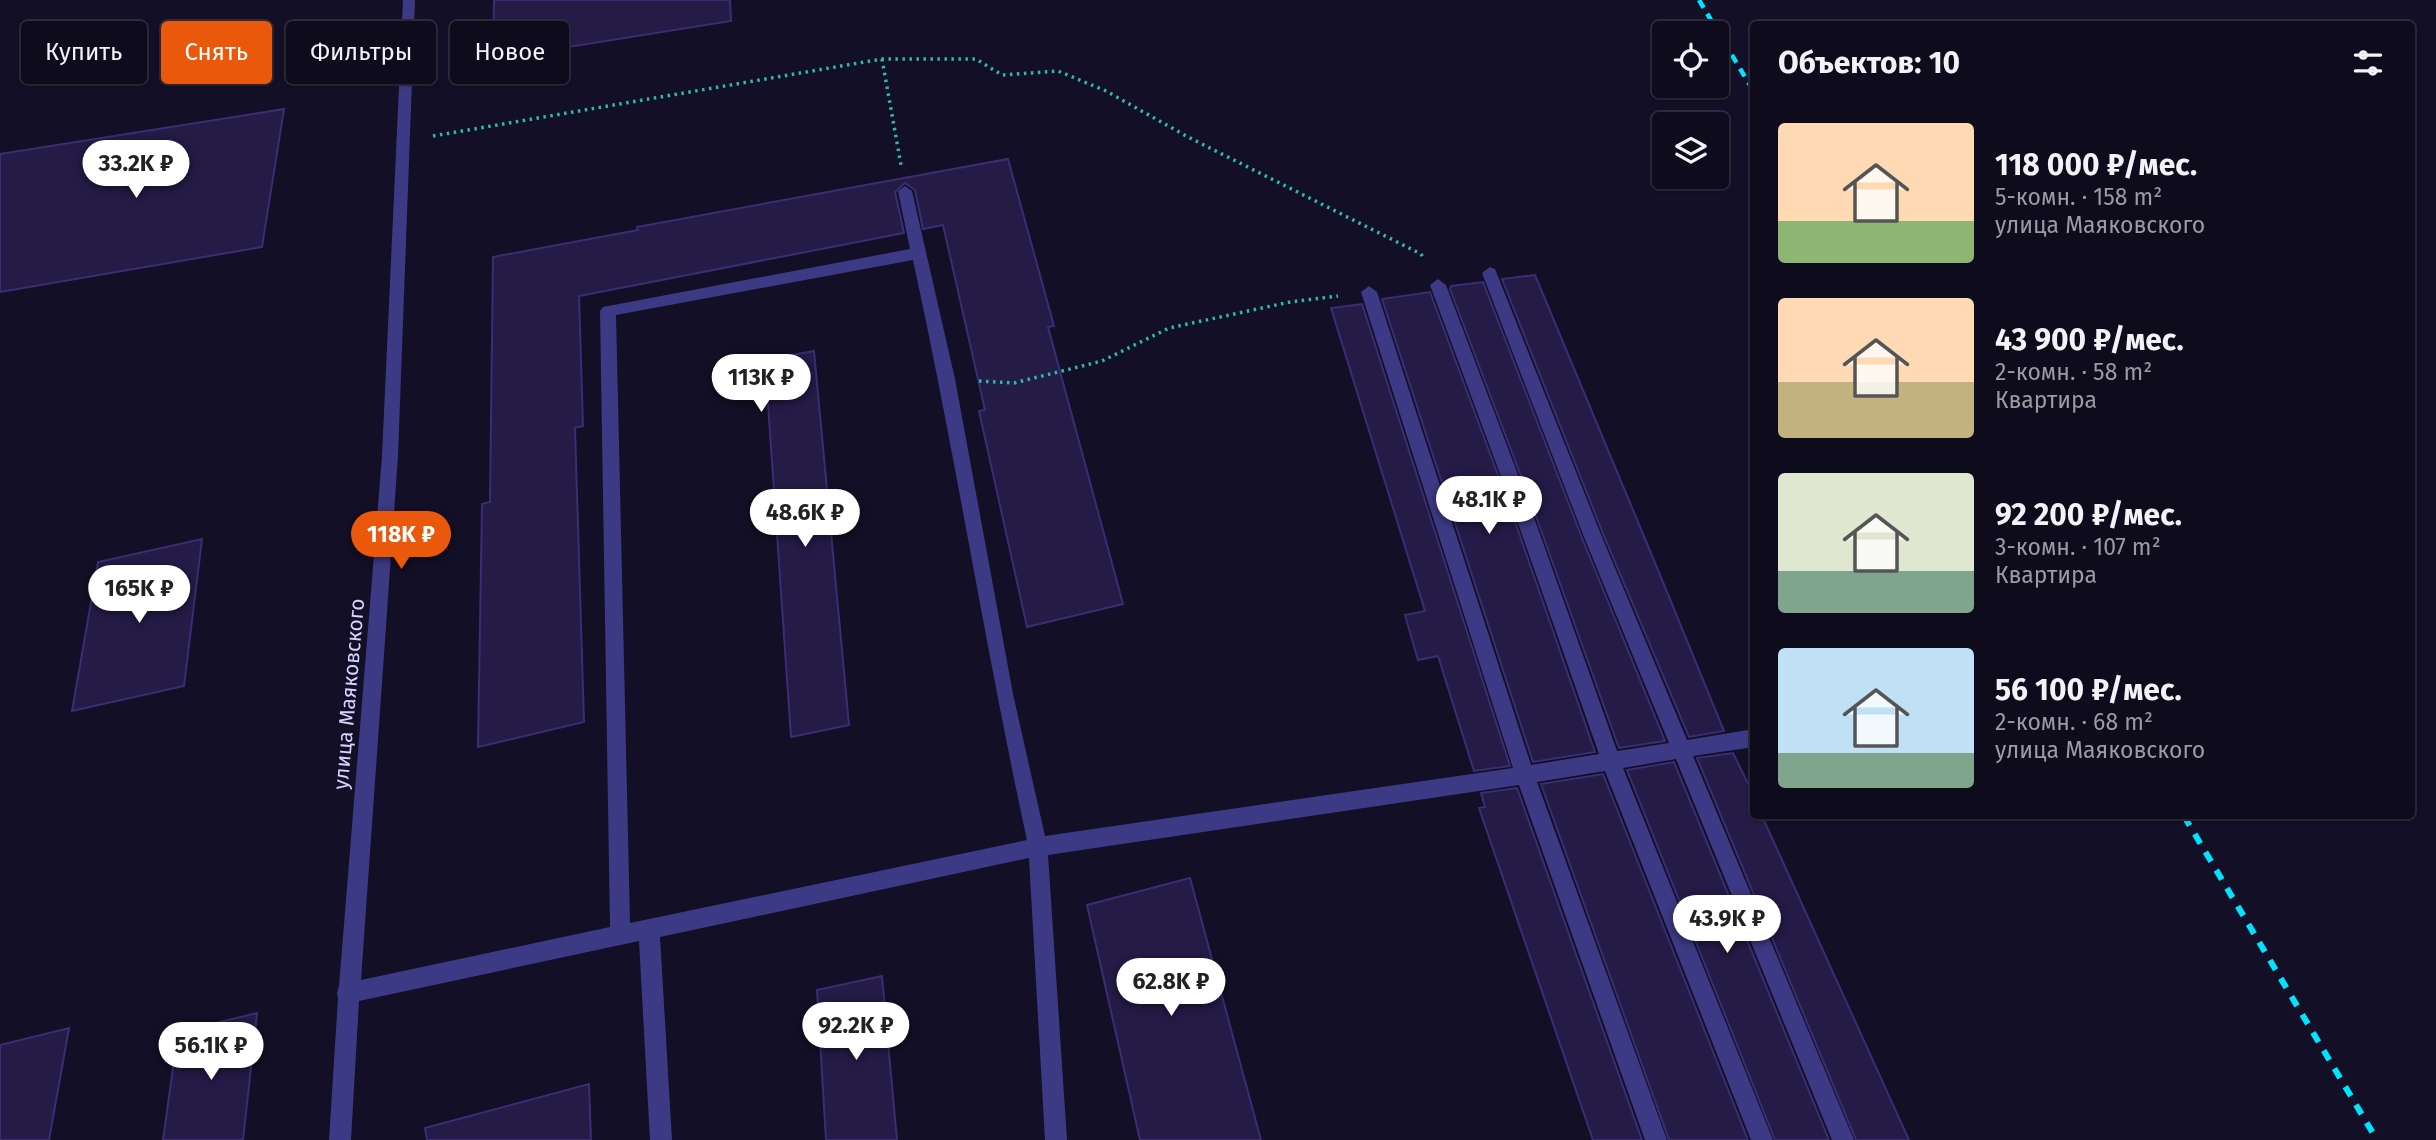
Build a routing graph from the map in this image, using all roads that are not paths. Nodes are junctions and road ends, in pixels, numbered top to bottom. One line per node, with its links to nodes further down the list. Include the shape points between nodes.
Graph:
1 (409, 0): 14 (street, улица Маяковского, via 380,606)
2 (905, 191): 3 (street)
3 (919, 253): 11 (street); 13 (street, via 608,311)
4 (1490, 273): 8 (street)
5 (1438, 285): 9 (street)
6 (1369, 292): 10 (street)
7 (1750, 739): 8 (street)
8 (1680, 750): 9 (street); 20 (street)
9 (1611, 761): 10 (street); 19 (street)
10 (1525, 775): 11 (street); 18 (street)
11 (1038, 847): 12 (street); 17 (street)
12 (649, 930): 13 (street); 16 (street)
13 (620, 935): 14 (street)
14 (347, 993): 15 (street, улица Маяковского)
15 (340, 1140)
16 (661, 1140)
17 (1056, 1140)
18 (1656, 1140)
19 (1762, 1140)
20 (1843, 1140)

